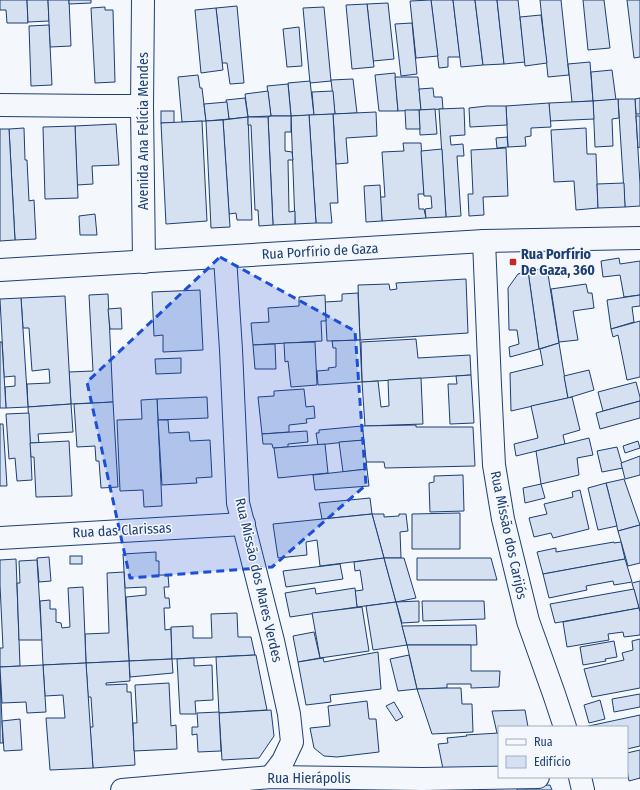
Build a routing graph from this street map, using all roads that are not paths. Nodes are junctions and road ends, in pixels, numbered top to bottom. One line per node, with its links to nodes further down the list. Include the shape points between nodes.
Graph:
1 (143, 0): 3 (street, Avenida Ana Felícia Mendes)
2 (0, 105): 3 (street)
3 (142, 106): 7 (street, Avenida Ana Felícia Mendes)
4 (640, 238): 5 (street, Rua Porfírio de Gaza)
5 (484, 241): 6 (street, Rua Porfírio de Gaza); 11 (street, Rua Missão dos Carijós, via 494,465 503,519 528,621)
6 (225, 257): 7 (street, Rua Porfírio de Gaza); 9 (street, Rua Missão dos Mares Verdes, via 238,503)
7 (144, 262): 8 (street, Rua Porfírio de Gaza)
8 (0, 270)
9 (244, 524): 10 (street, Rua das Clarissas); 12 (street, Rua Missão dos Mares Verdes, via 273,641 289,714 292,742 283,761)
10 (0, 538)
11 (565, 726)
12 (271, 777): 13 (street, Rua Hierápolis); 15 (street, Rua Hierápolis)
13 (498, 778)
14 (580, 778): 16 (street)
15 (122, 790)
16 (583, 790)

